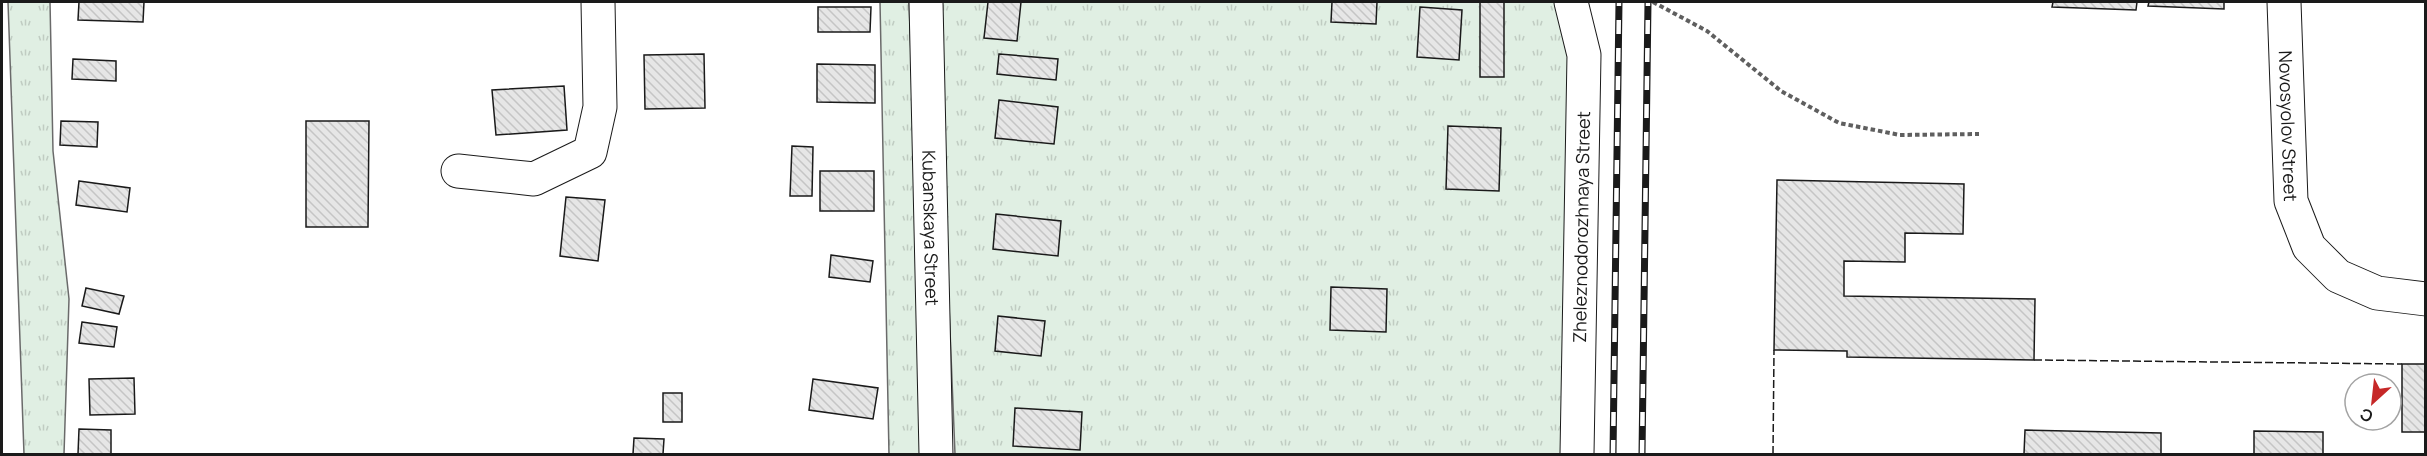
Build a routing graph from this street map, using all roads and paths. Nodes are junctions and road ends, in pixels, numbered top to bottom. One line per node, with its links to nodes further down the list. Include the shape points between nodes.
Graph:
1 (598, 2): 7 (street, via 600,107 590,152 534,179)
2 (926, 2): 9 (street, Kubanskaya Street)
3 (1571, 2): 10 (street, Zheleznodorozhnaya Street, via 1584,55)
4 (1653, 2): 6 (path, via 1707,31 1782,91 1839,123 1900,135)
5 (2284, 2): 8 (street, Novosyolov Street, via 2290,201 2309,247 2338,276 2377,293)
6 (1979, 134)
7 (458, 171)
8 (2426, 299)
9 (936, 454)
10 (1577, 454)

